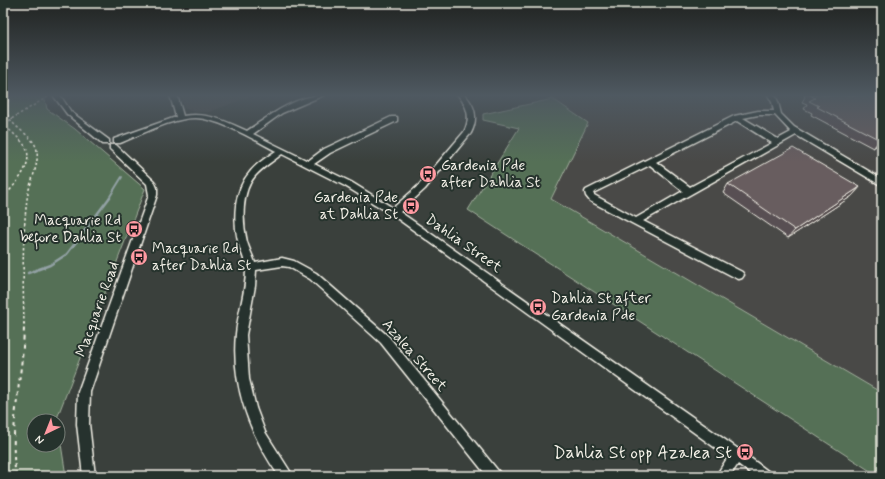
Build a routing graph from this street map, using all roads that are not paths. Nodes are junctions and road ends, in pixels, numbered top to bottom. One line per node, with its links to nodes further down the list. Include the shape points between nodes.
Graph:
1 (75, 117): 13 (street, Macquarie Road)
2 (185, 117): 7 (street, Dahlia Street)
3 (209, 117): 11 (street, Dahlia Street)
4 (272, 117): 11 (street)
5 (473, 117): 19 (street, via 467,133 422,187)
6 (780, 117): 10 (street)
7 (180, 118): 13 (street, Dahlia Street)
8 (737, 118): 12 (street); 15 (street)
9 (394, 119): 16 (street, via 327,151)
10 (795, 133): 12 (street); 17 (street)
11 (248, 134): 14 (street, Dahlia Street)
12 (778, 142): 18 (street)
13 (112, 144): 24 (street, Macquarie Road, via 151,183 153,195 84,392 82,430)
14 (282, 151): 16 (street, Dahlia Street); 21 (street, via 253,174 246,183 243,194 240,230)
15 (650, 161): 18 (street); 20 (street, via 589,192 593,199)
16 (309, 164): 19 (street, Dahlia Street)
17 (882, 183)
18 (689, 191): 20 (street)
19 (394, 212): 23 (street, Dahlia Street)
20 (637, 222): 22 (street)
21 (251, 266): 25 (street, via 251,287 244,315 241,361 252,416 264,442); 26 (street, Azalea Street, via 290,264 313,276 385,340)
22 (739, 275)
23 (737, 455): 27 (street); 28 (street, Dahlia Street)
24 (89, 476)
25 (287, 476)
26 (495, 476)
27 (722, 476)
28 (765, 476)

